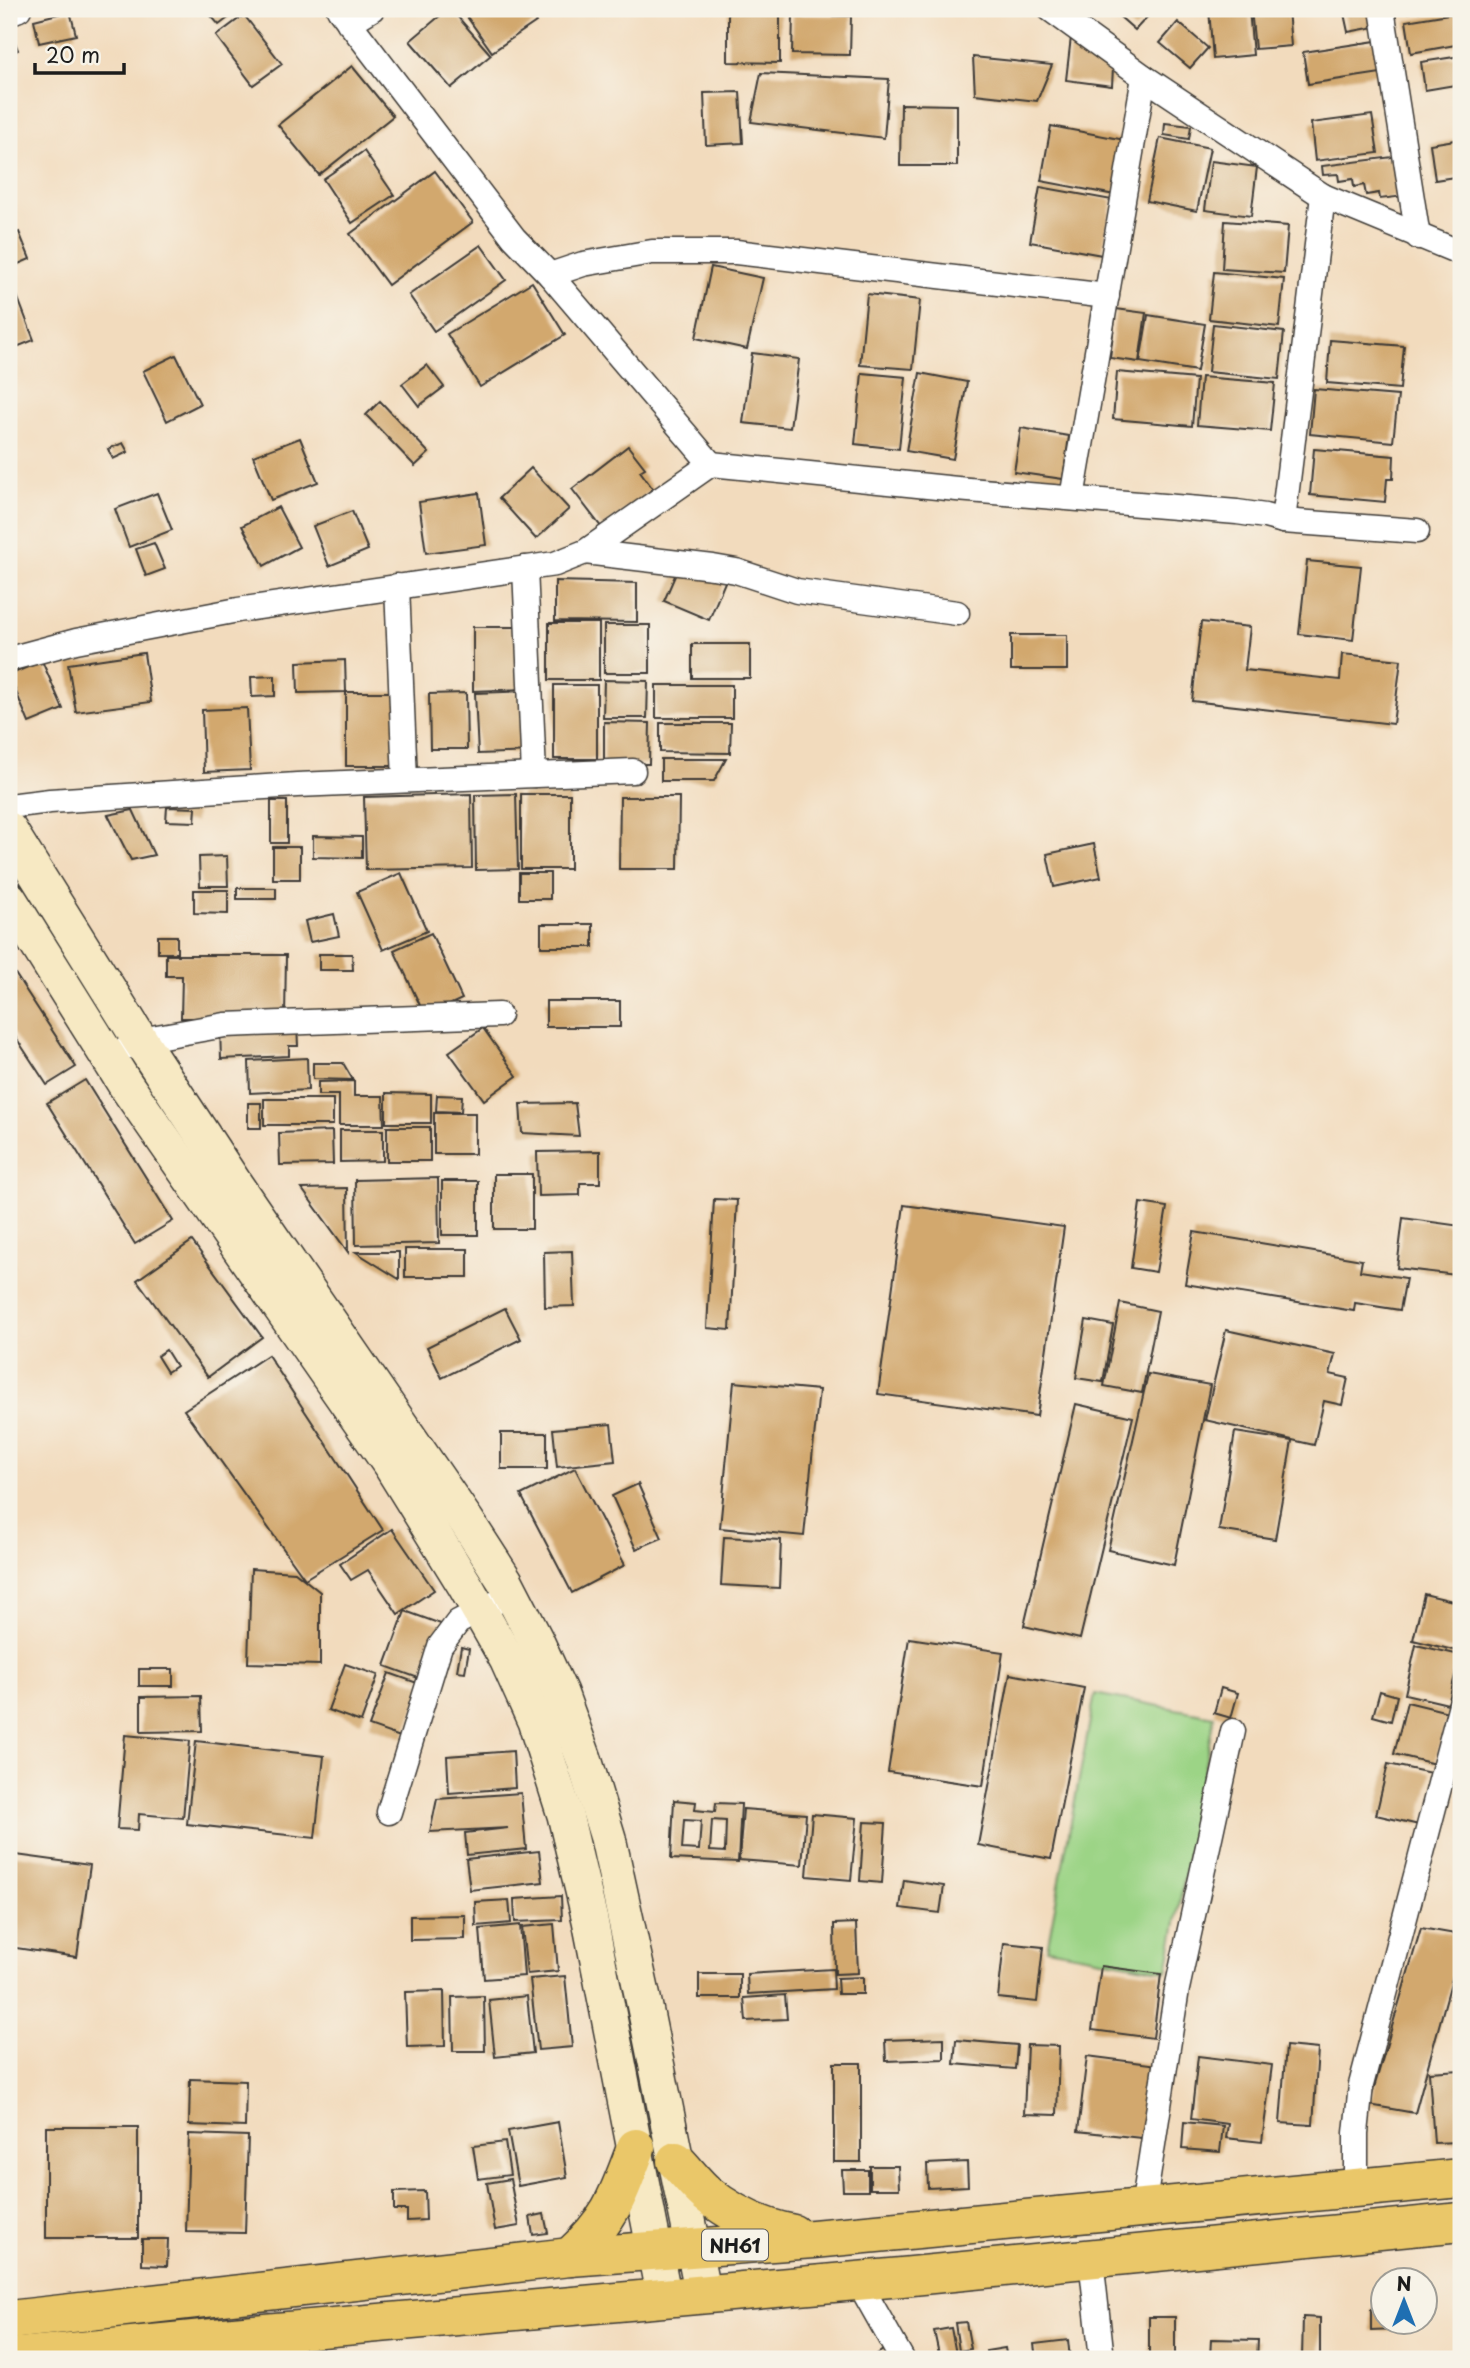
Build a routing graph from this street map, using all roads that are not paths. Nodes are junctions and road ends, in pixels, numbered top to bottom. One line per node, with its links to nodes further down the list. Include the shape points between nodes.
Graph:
1 (19, 9): 5 (street)
2 (372, 9): 6 (street)
3 (1050, 9): 7 (street)
4 (1382, 9): 9 (street)
5 (9, 13)
6 (344, 16): 11 (street, via 514,238)
7 (1144, 77): 8 (street); 12 (street)
8 (1323, 196): 9 (street); 15 (street)
9 (1418, 237): 10 (street)
10 (1461, 253)
11 (550, 275): 12 (street, via 652,252 736,252); 13 (street)
12 (1107, 296): 14 (street)
13 (711, 464): 14 (street); 17 (street)
14 (1072, 498): 15 (street)
15 (1283, 520): 16 (street)
16 (1417, 531)
17 (585, 552): 18 (street, via 555,564); 20 (street, via 713,567 797,591)
18 (525, 568): 19 (street); 23 (street)
19 (397, 586): 21 (street, via 76,640); 24 (street)
20 (957, 613)
21 (9, 659)
22 (633, 771): 23 (street)
23 (534, 775): 24 (street)
24 (405, 780): 25 (street)
25 (9, 806)
26 (9, 830): 29 (street)
27 (9, 900): 30 (street)
28 (499, 1015): 29 (street, via 225,1025)
29 (140, 1040): 30 (street); 31 (street)
30 (109, 1059): 32 (street, via 392,1467)
31 (513, 1595): 32 (street); 35 (street, via 560,1693)
32 (479, 1611): 36 (street, via 458,1622 440,1646); 37 (street, via 535,1721)
33 (1461, 1704): 41 (street, via 1361,2085)
34 (1233, 1731): 42 (street, via 1177,1989)
35 (599, 1806): 37 (street); 39 (street)
36 (389, 1812)
37 (565, 1815): 38 (street)
38 (636, 2148): 46 (street); 47 (highway, via 606,2219)
39 (676, 2161): 44 (highway, via 706,2193 738,2214 773,2230); 45 (street)
40 (1461, 2179): 41 (highway, NH61)
41 (1356, 2189): 42 (highway, NH61)
42 (1143, 2209): 44 (highway, NH61)
43 (1461, 2222): 48 (highway, NH61)
44 (813, 2239): 45 (highway, NH61)
45 (695, 2249): 46 (highway, NH61); 51 (street)
46 (656, 2250): 47 (highway, NH61); 52 (street)
47 (570, 2257): 50 (highway, NH61)
48 (1091, 2259): 49 (highway, NH61); 57 (street)
49 (858, 2281): 51 (highway, NH61); 56 (street)
50 (261, 2292): 53 (highway, NH61); 54 (highway)
51 (703, 2294): 52 (highway, NH61)
52 (664, 2298): 54 (highway, NH61)
53 (9, 2320)
54 (265, 2333): 55 (highway, NH61)
55 (9, 2358)
56 (902, 2359)
57 (1102, 2359)

